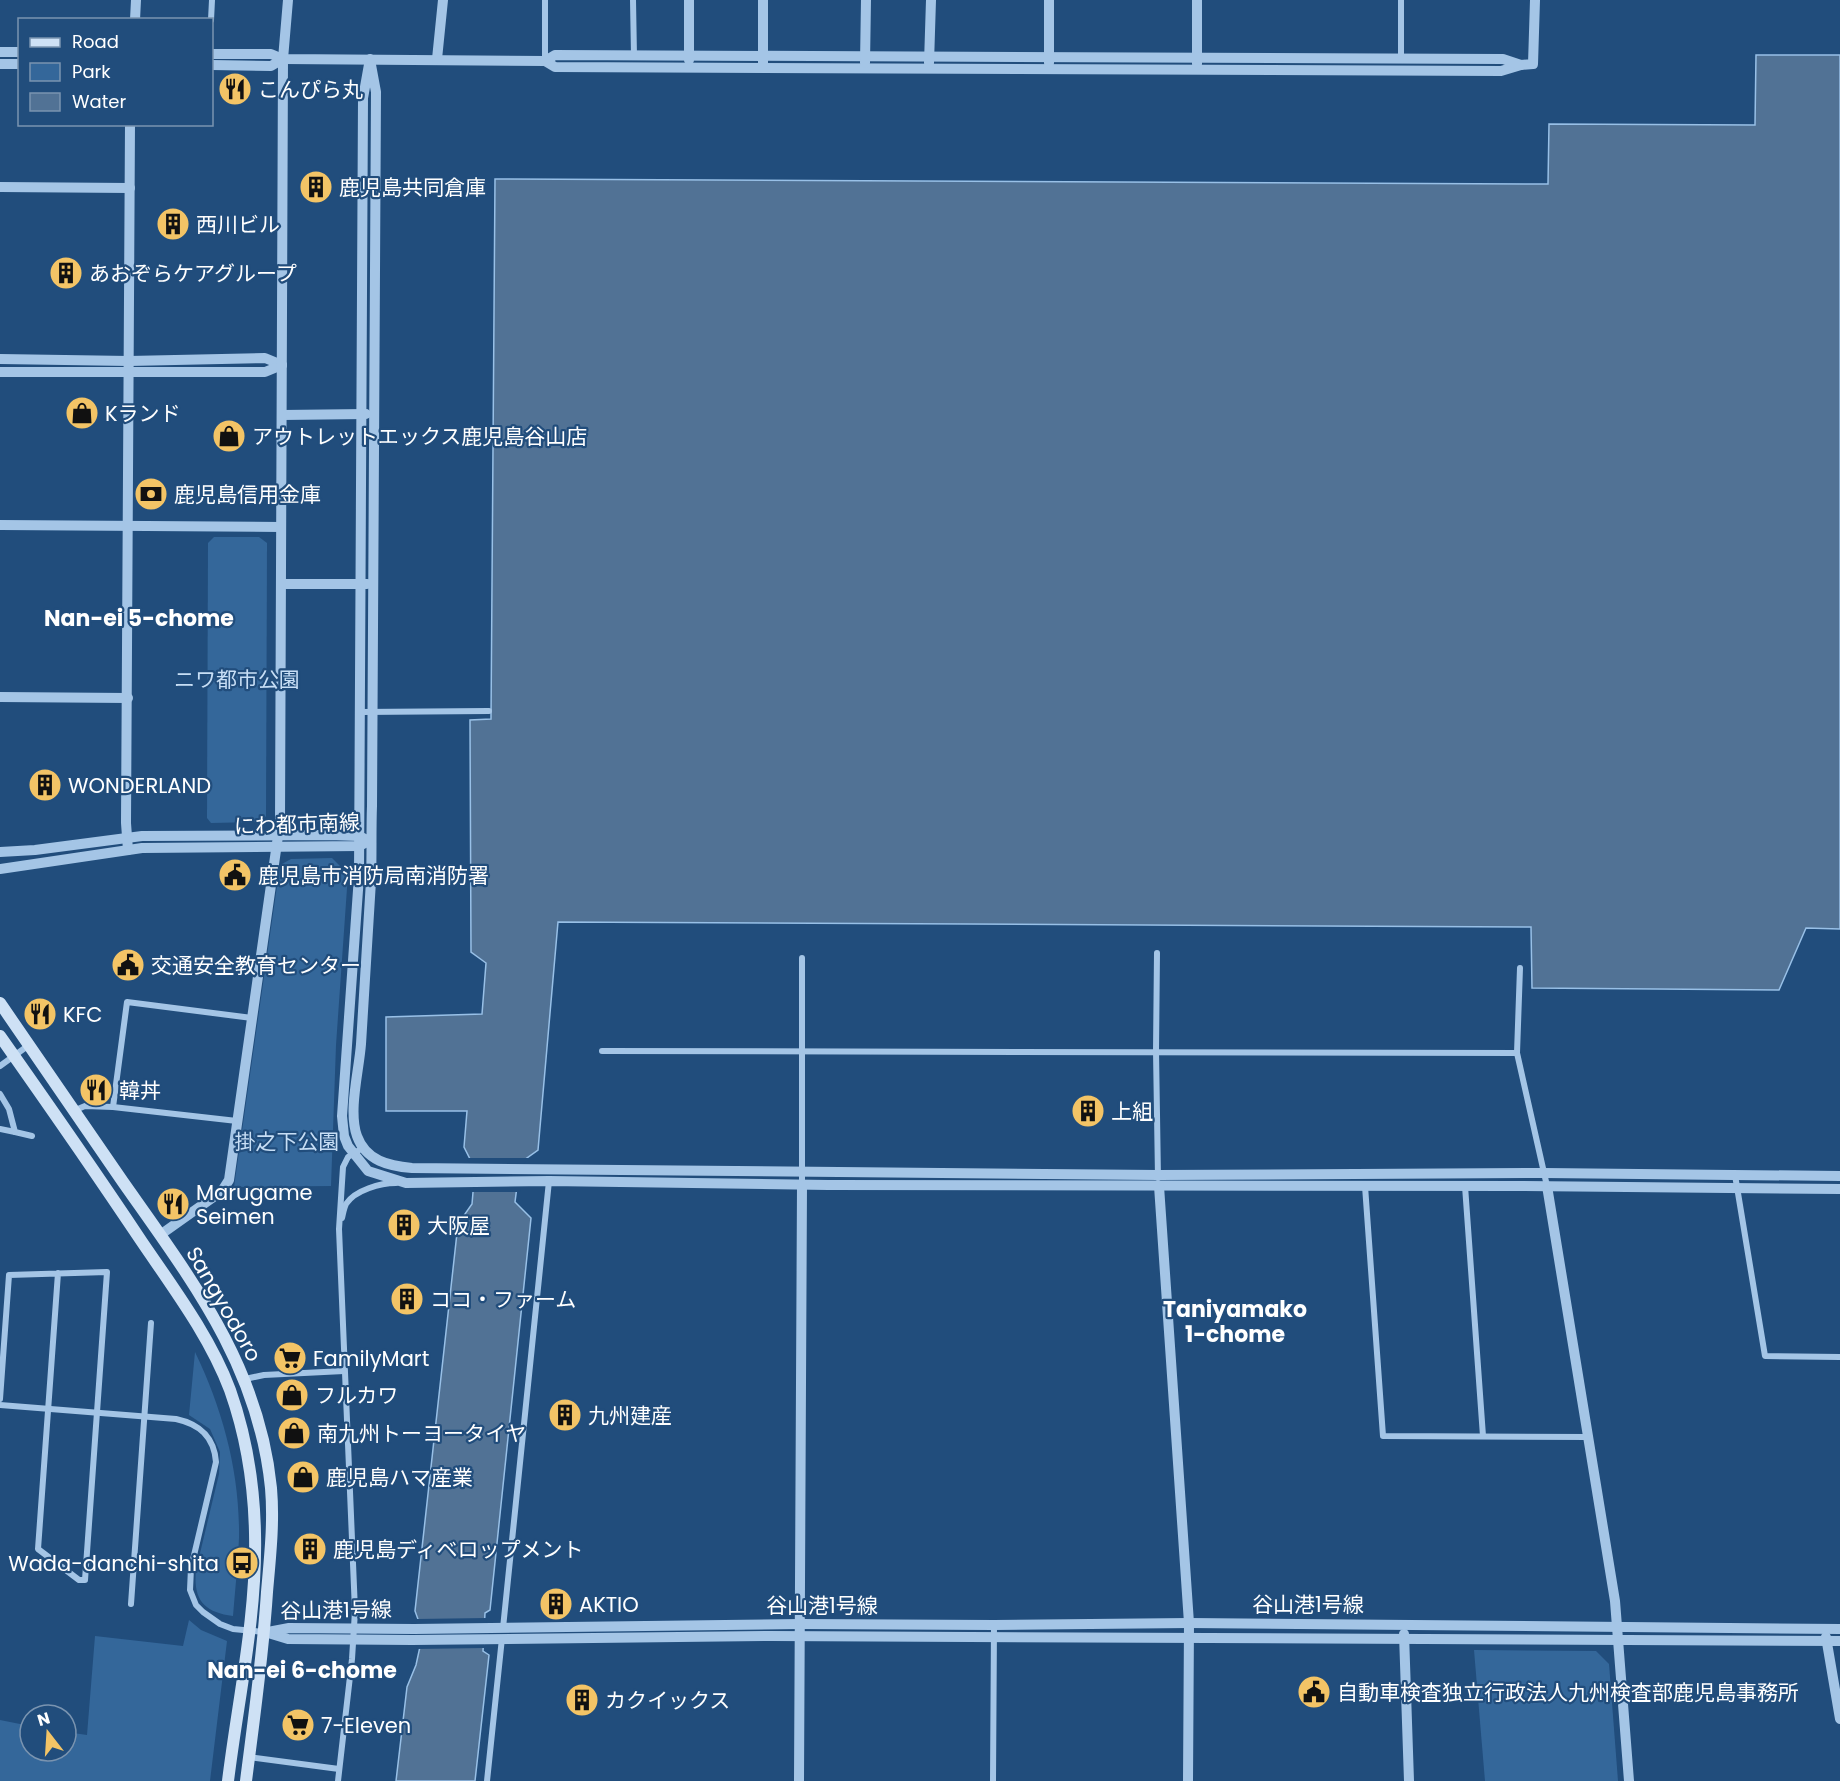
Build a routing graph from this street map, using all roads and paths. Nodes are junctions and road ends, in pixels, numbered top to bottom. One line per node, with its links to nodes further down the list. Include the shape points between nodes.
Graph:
1 (136, 0): 15 (street)
2 (212, 0): 16 (street)
3 (288, 0): 28 (street)
4 (443, 0): 30 (street)
5 (545, 0): 31 (street)
6 (633, 0): 20 (street)
7 (689, 0): 21 (street)
8 (763, 0): 22 (street)
9 (866, 0): 23 (street)
10 (931, 0): 24 (street)
11 (1049, 0): 25 (street)
12 (1197, 0): 26 (street)
13 (1401, 0): 27 (street)
14 (1535, 0): 34 (street, via 1533,64)
15 (135, 18)
16 (211, 18)
17 (0, 52): 18 (street)
18 (18, 52)
19 (213, 54): 28 (street, via 271,54)
20 (634, 55): 21 (street); 31 (street, via 555,55); 36 (street)
21 (689, 55): 22 (street); 37 (street)
22 (763, 56): 23 (street); 38 (street)
23 (865, 56): 24 (street); 39 (street)
24 (930, 56): 25 (street); 40 (street)
25 (1049, 57): 26 (street); 41 (street)
26 (1197, 58): 27 (street); 42 (street)
27 (1401, 58): 34 (street, via 1503,59); 43 (street)
28 (283, 59): 29 (street); 35 (street, via 271,66); 48 (street)
29 (370, 59): 30 (street); 51 (street, via 363,98); 52 (street, via 376,92)
30 (437, 59): 31 (street)
31 (545, 61): 36 (street, via 555,67)
32 (0, 64): 33 (street)
33 (18, 64)
34 (1521, 64): 43 (street, via 1501,71)
35 (213, 65)
36 (634, 67): 37 (street)
37 (689, 67): 38 (street)
38 (763, 68): 39 (street)
39 (865, 68): 40 (street)
40 (929, 68): 41 (street)
41 (1049, 69): 42 (street)
42 (1197, 70): 43 (street)
43 (1401, 71)
44 (130, 126): 46 (street)
45 (0, 187): 46 (street)
46 (130, 188): 49 (street)
47 (0, 359): 49 (street)
48 (282, 365): 49 (street, via 265,358); 53 (street)
49 (129, 367): 50 (street); 55 (street)
50 (0, 372)
51 (362, 414): 52 (street); 53 (street); 58 (street)
52 (374, 414): 59 (street)
53 (282, 415): 56 (street)
54 (0, 525): 55 (street)
55 (128, 526): 56 (street); 61 (street)
56 (281, 527): 57 (street)
57 (281, 584): 58 (street); 66 (street)
58 (360, 584): 59 (street); 63 (street)
59 (373, 584): 64 (street)
60 (0, 698): 61 (street)
61 (128, 698): 65 (street)
62 (489, 711): 64 (street)
63 (361, 712): 64 (street); 67 (street)
64 (372, 712): 68 (street)
65 (127, 838): 66 (street, にわ都市南線); 69 (street); 70 (street, にわ都市南線)
66 (277, 841): 67 (street, にわ都市南線); 69 (street, にわ都市南線); 76 (street)
67 (359, 841): 68 (street, にわ都市南線); 93 (street, via 342,1116 344,1136)
68 (370, 841): 92 (street, via 361,1048 354,1115)
69 (128, 850): 71 (street, にわ都市南線)
70 (0, 852)
71 (0, 869)
72 (1157, 953): 81 (street)
73 (802, 958): 80 (street)
74 (1520, 968): 82 (street)
75 (0, 1003): 78 (main road, Sangyodoro)
76 (252, 1018): 86 (street, via 127,1002); 88 (street)
77 (0, 1036): 83 (main road, Sangyodoro)
78 (29, 1045): 83 (street); 87 (main road, Sangyodoro)
79 (602, 1051): 80 (street)
80 (802, 1051): 81 (street); 94 (street)
81 (1156, 1051): 82 (street); 99 (street)
82 (1517, 1053): 95 (street)
83 (14, 1056): 84 (street); 132 (main road, Sangyodoro, via 172,1285 230,1390 245,1443 253,1495 255,1534)
84 (0, 1066)
85 (0, 1094): 90 (street)
86 (113, 1107): 87 (street, via 85,1106); 88 (street)
87 (73, 1111): 108 (main road, Sangyodoro)
88 (237, 1121): 108 (street, via 227,1187)
89 (0, 1129): 90 (street)
90 (15, 1132): 91 (street)
91 (32, 1136)
92 (364, 1147): 93 (street); 94 (street, via 381,1163 394,1167)
93 (353, 1154): 100 (street, via 368,1171); 107 (street, via 343,1167)
94 (802, 1171): 99 (street); 101 (street)
95 (1545, 1173): 96 (street); 99 (street); 104 (street)
96 (1735, 1175): 97 (street); 105 (street)
97 (1840, 1176)
98 (549, 1181): 100 (street); 101 (street); 128 (street)
99 (1158, 1181): 101 (street); 102 (street); 124 (street)
100 (406, 1183): 107 (street, via 388,1183 358,1194 347,1203)
101 (802, 1185): 125 (street)
102 (1365, 1186): 103 (street); 121 (street, via 1383,1436)
103 (1465, 1186): 104 (street); 121 (street)
104 (1547, 1186): 105 (street); 122 (street)
105 (1737, 1189): 106 (street); 113 (street, via 1765,1356)
106 (1840, 1189)
107 (339, 1229): 114 (street)
108 (160, 1235): 115 (main road, Sangyodoro, via 220,1327)
109 (58, 1273): 111 (street, via 9,1275); 118 (street); 119 (street, via 106,1272)
110 (0, 1282): 111 (street)
111 (8, 1282): 116 (street)
112 (151, 1323): 120 (street)
113 (1840, 1357)
114 (344, 1371): 115 (street); 134 (street)
115 (245, 1379): 133 (main road, Sangyodoro, via 262,1437 271,1489)
116 (0, 1399)
117 (0, 1405): 118 (street)
118 (49, 1410): 119 (street); 119 (street, via 38,1549 79,1580 85,1580)
119 (97, 1414): 120 (street)
120 (146, 1417): 123 (street); 132 (street, via 190,1422 209,1438 215,1455 214,1472 191,1568 190,1590 196,1605 210,1617 233,1629)
121 (1483, 1436): 122 (street)
122 (1588, 1437): 129 (street)
123 (131, 1604)
124 (1189, 1623): 126 (street, 谷山港1号線); 127 (street, 谷山港1号線); 138 (street)
125 (800, 1624): 126 (street, 谷山港1号線); 128 (street, 谷山港1号線); 136 (street)
126 (994, 1625): 137 (street)
127 (1403, 1625): 129 (street, 谷山港1号線); 140 (street)
128 (503, 1627): 135 (street, 谷山港1号線); 139 (street)
129 (1617, 1627): 130 (street, 谷山港1号線); 141 (street)
130 (1825, 1629): 131 (street, 谷山港1号線); 142 (street)
131 (1840, 1629)
132 (249, 1630): 133 (street); 147 (main road, Sangyodoro)
133 (265, 1632): 134 (street, 谷山港1号線, via 289,1628); 145 (main road, Sangyodoro)
134 (353, 1634): 135 (street, 谷山港1号線); 146 (street)
135 (413, 1634): 139 (street, 谷山港1号線)
136 (800, 1636): 137 (street, 谷山港1号線); 139 (street, 谷山港1号線); 151 (street)
137 (994, 1638): 138 (street, 谷山港1号線); 152 (street)
138 (1189, 1638): 140 (street, 谷山港1号線); 153 (street)
139 (502, 1639): 150 (street)
140 (1404, 1640): 141 (street, 谷山港1号線); 154 (street)
141 (1618, 1640): 142 (street, 谷山港1号線); 155 (street)
142 (1827, 1641): 143 (street, 谷山港1号線); 144 (street)
143 (1840, 1641)
144 (1840, 1719)
145 (249, 1757): 146 (street); 148 (main road, Sangyodoro)
146 (339, 1768): 149 (street)
147 (228, 1781)
148 (246, 1781)
149 (338, 1781)
150 (487, 1781)
151 (799, 1781)
152 (993, 1781)
153 (1188, 1781)
154 (1409, 1781)
155 (1629, 1781)

